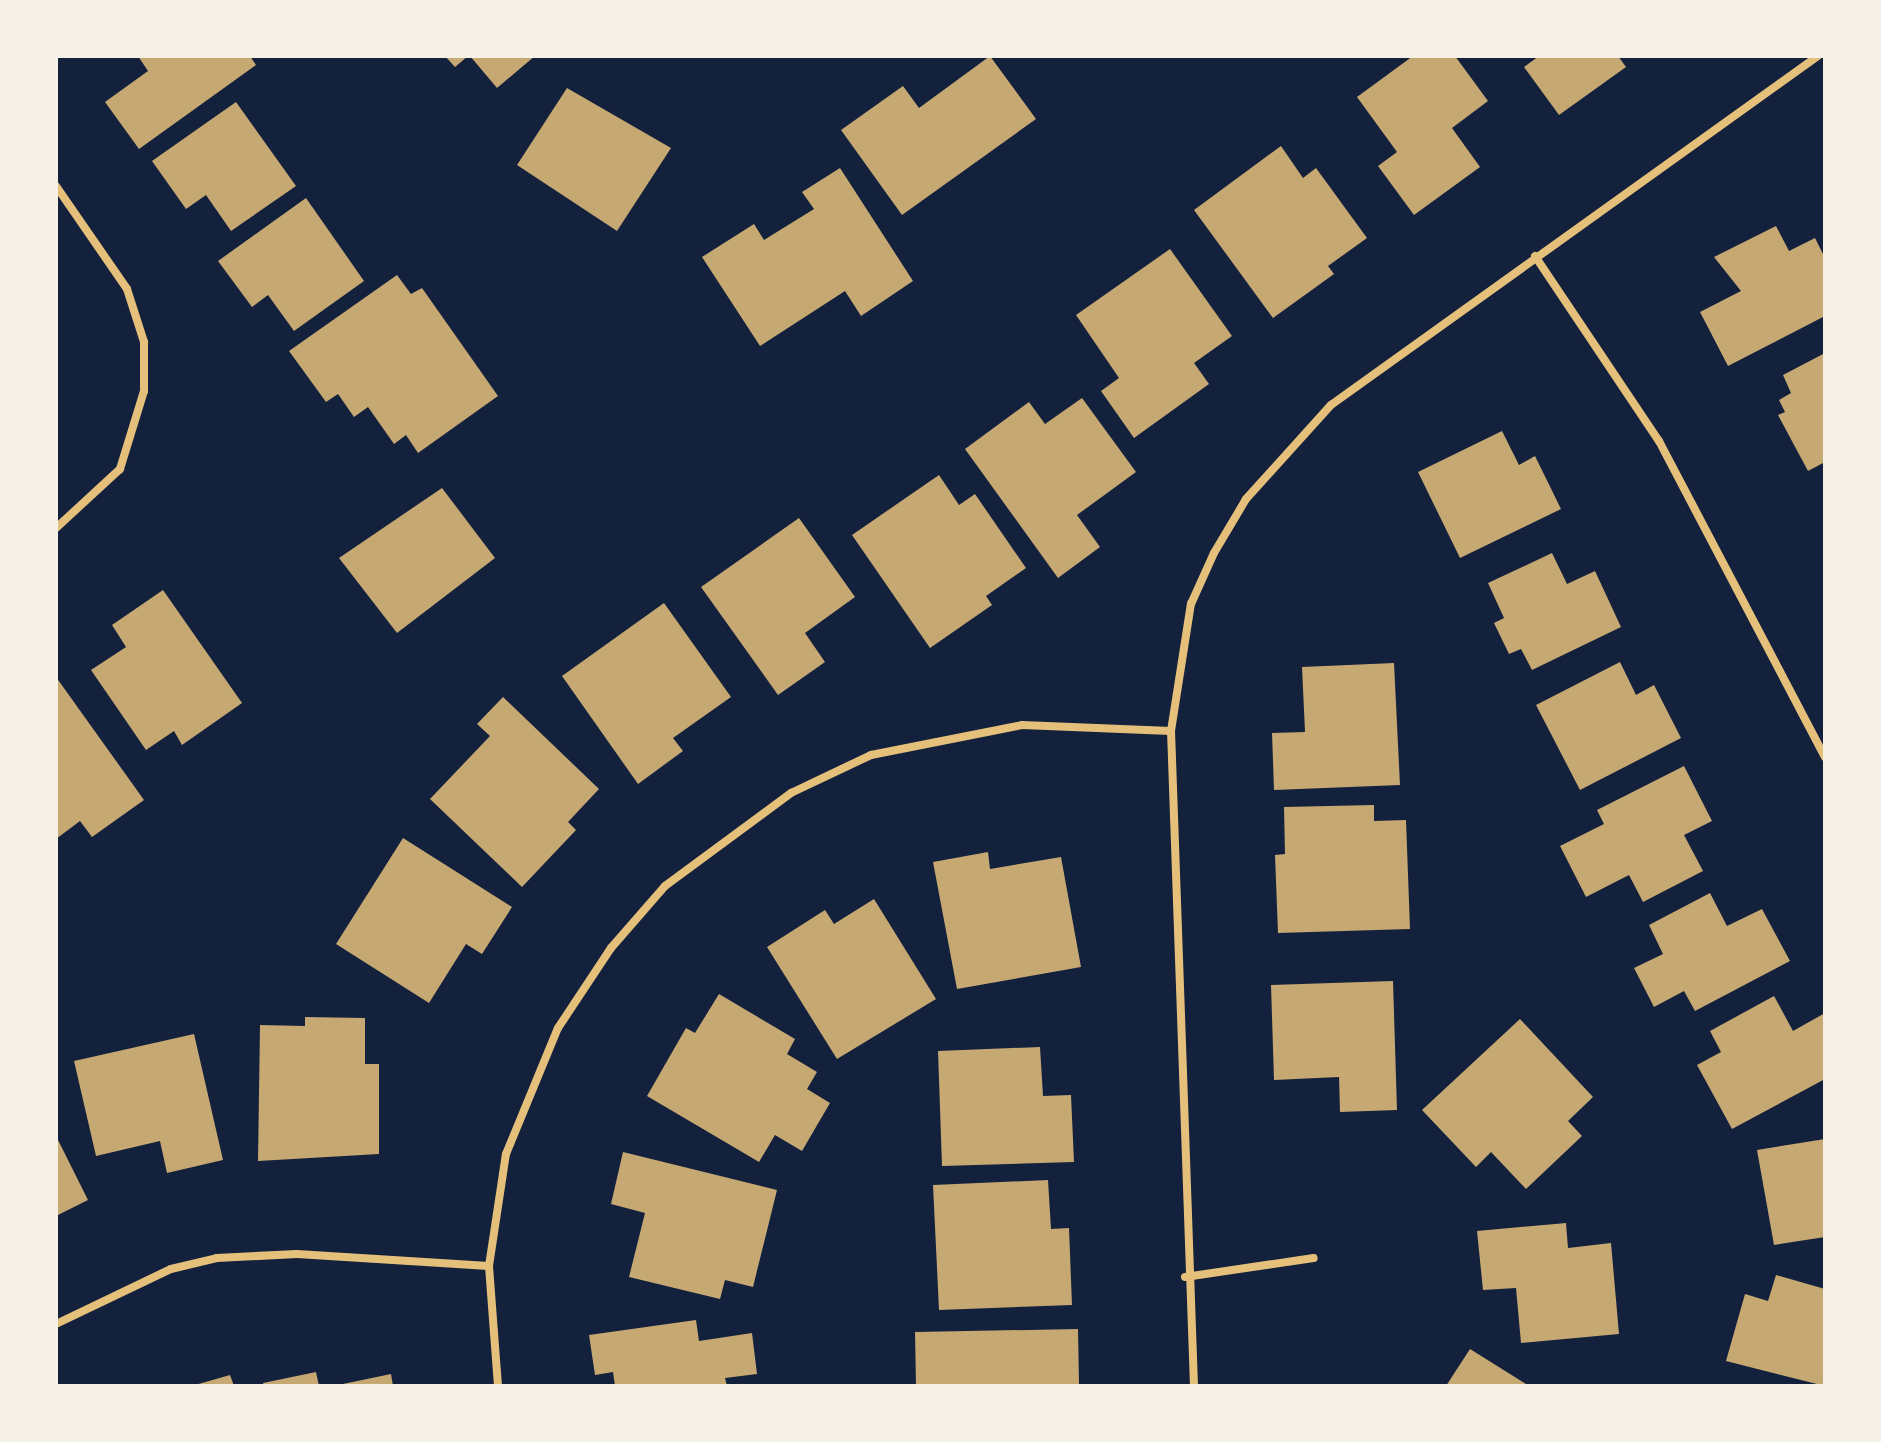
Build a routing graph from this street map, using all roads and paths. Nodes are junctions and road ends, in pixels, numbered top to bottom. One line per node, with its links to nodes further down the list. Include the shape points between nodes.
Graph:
1 (1818, 56): 3 (street)
2 (56, 186): 4 (street, via 127,289 144,342 144,391 120,469)
3 (1535, 256): 5 (street, via 1331,405 1246,499 1191,604); 6 (street, via 1659,441)
4 (56, 528)
5 (1171, 731): 8 (street, via 1022,725 942,736 858,761 725,836 647,907 558,1028 506,1154); 9 (street)
6 (1825, 757)
7 (1314, 1258): 9 (street)
8 (489, 1266): 10 (street, via 297,1254 217,1258 171,1269); 11 (street)
9 (1185, 1277): 12 (street)
10 (56, 1324)
11 (498, 1386)
12 (1194, 1386)

